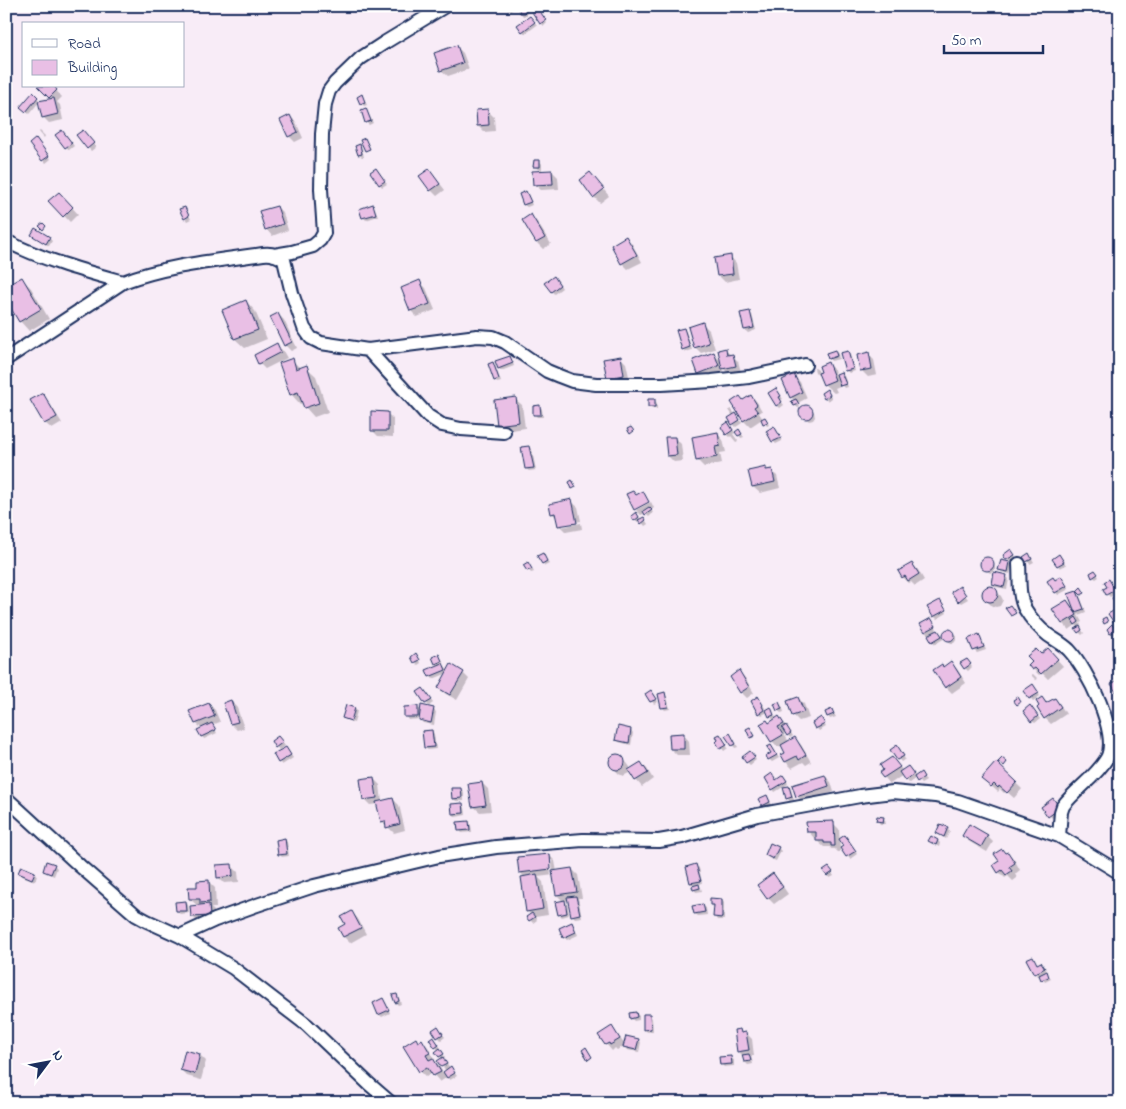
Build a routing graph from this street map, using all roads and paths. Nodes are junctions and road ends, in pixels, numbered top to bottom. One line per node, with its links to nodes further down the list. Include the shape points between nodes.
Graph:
1 (445, 6): 3 (street, via 361,58 335,83 325,104 322,134 324,233 314,246)
2 (6, 241): 4 (street, via 72,267)
3 (274, 255): 4 (street, via 174,268); 5 (street, via 285,263 304,328 311,338 321,343)
4 (123, 282): 6 (street)
5 (368, 350): 7 (street, via 477,336 492,337 505,342 547,371 572,381 596,384 712,381); 8 (street, via 428,416 442,425)
6 (6, 360)
7 (805, 365)
8 (504, 432)
9 (1019, 564): 11 (street, via 1025,608 1036,625 1068,649 1083,668 1103,711 1109,735 1110,750 1106,759 1063,806)
10 (6, 798): 13 (street, via 136,915)
11 (1059, 836): 12 (street); 13 (street, via 958,802 892,792 757,815 659,841 583,840 496,847 439,856 314,886 257,904)
12 (1120, 873)
13 (180, 936): 14 (street, via 233,968 307,1025)
14 (391, 1103)

